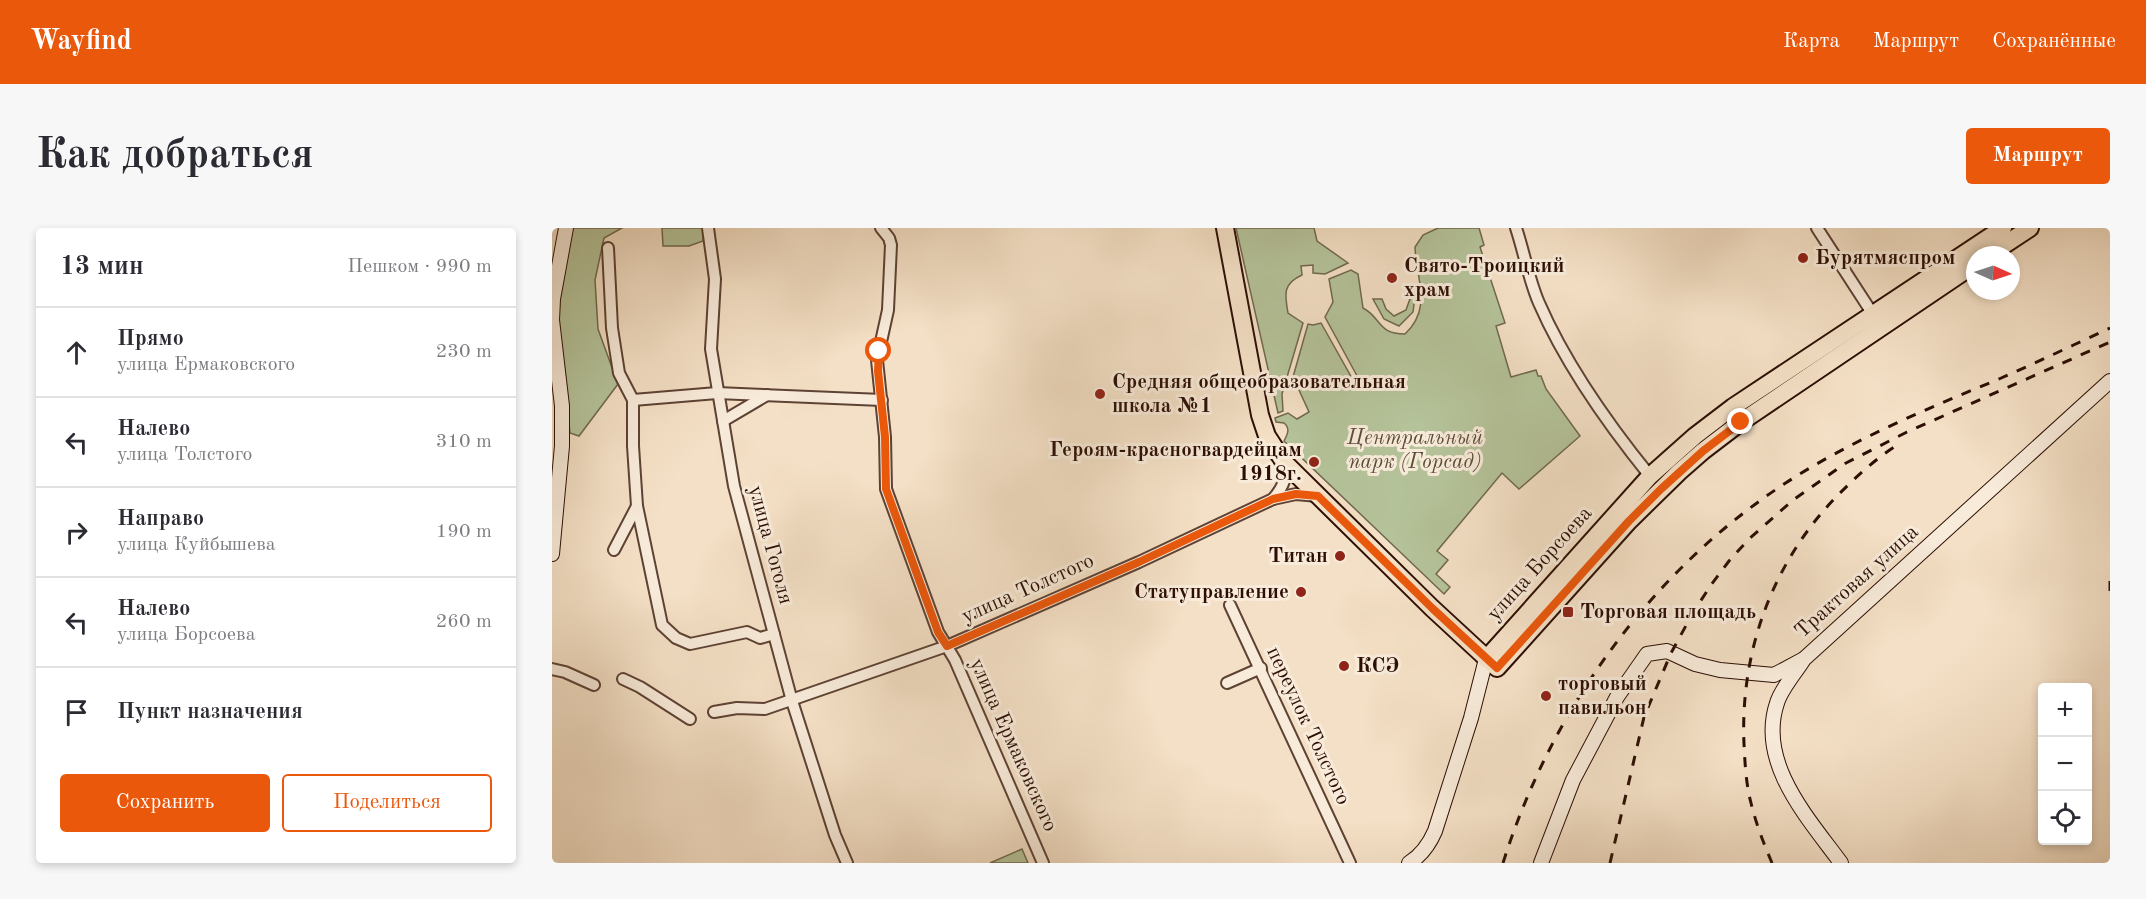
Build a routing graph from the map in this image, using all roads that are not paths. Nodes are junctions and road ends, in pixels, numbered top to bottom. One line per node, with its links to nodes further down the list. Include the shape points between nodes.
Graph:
1 (566, 228): 24 (street, via 552,320 562,406)
2 (708, 228): 13 (street, улица Гоголя, via 715,279 711,349)
3 (881, 228): 16 (street, улица Ермаковского, via 891,242 889,305 877,360)
4 (1225, 228): 18 (main road, via 1260,415 1267,436)
5 (1516, 228): 19 (street, via 1537,300 1552,331 1580,379)
6 (1817, 228): 11 (street)
7 (2015, 230): 8 (main road, улица Борсоева); 11 (main road, улица Борсоева)
8 (1998, 246)
9 (608, 248): 15 (street, via 617,362)
10 (1966, 269): 11 (main road, улица Борсоева)
11 (1877, 320): 19 (main road, улица Борсоева, via 1733,407); 29 (main road, улица Борсоева, via 1679,472)
12 (2110, 381): 28 (street, Трактовая улица)
13 (717, 393): 14 (street); 15 (street); 17 (street, улица Гоголя)
14 (768, 395): 16 (street); 17 (street)
15 (633, 400): 22 (street)
16 (882, 400): 27 (street, улица Ермаковского, via 886,489 938,632)
17 (723, 421): 26 (street, улица Гоголя, via 734,486)
18 (1284, 462): 20 (main road); 21 (street, via 1285,480)
19 (1650, 476): 29 (main road, улица Борсоева)
20 (1318, 496): 21 (street, улица Толстого, via 1296,494); 29 (main road)
21 (1273, 499): 27 (street, улица Толстого)
22 (637, 506): 23 (street); 26 (street, via 662,626 690,644 747,632 760,638)
23 (614, 550)
24 (552, 554)
25 (1230, 605): 30 (street, переулок Толстого)
26 (774, 634): 35 (street, улица Гоголя)
27 (947, 646): 35 (street, улица Толстого); 39 (street, улица Ермаковского)
28 (1804, 659): 42 (street, via 1774,675 1720,670 1668,651 1647,654 1617,697 1573,780); 43 (street, Трактовая улица, via 1777,702 1775,756 1801,809)
29 (1491, 664): 41 (street, via 1475,701 1435,831 1429,845)
30 (1261, 668): 33 (street); 40 (street, переулок Толстого)
31 (552, 669): 34 (street)
32 (623, 679): 37 (street)
33 (1227, 683)
34 (594, 685)
35 (792, 700): 36 (street, улица Толстого, via 765,709); 38 (street, улица Гоголя, via 835,835)
36 (714, 712)
37 (690, 719)
38 (848, 863)
39 (1043, 863)
40 (1350, 863)
41 (1409, 863)
42 (1541, 863)
43 (1841, 863)

